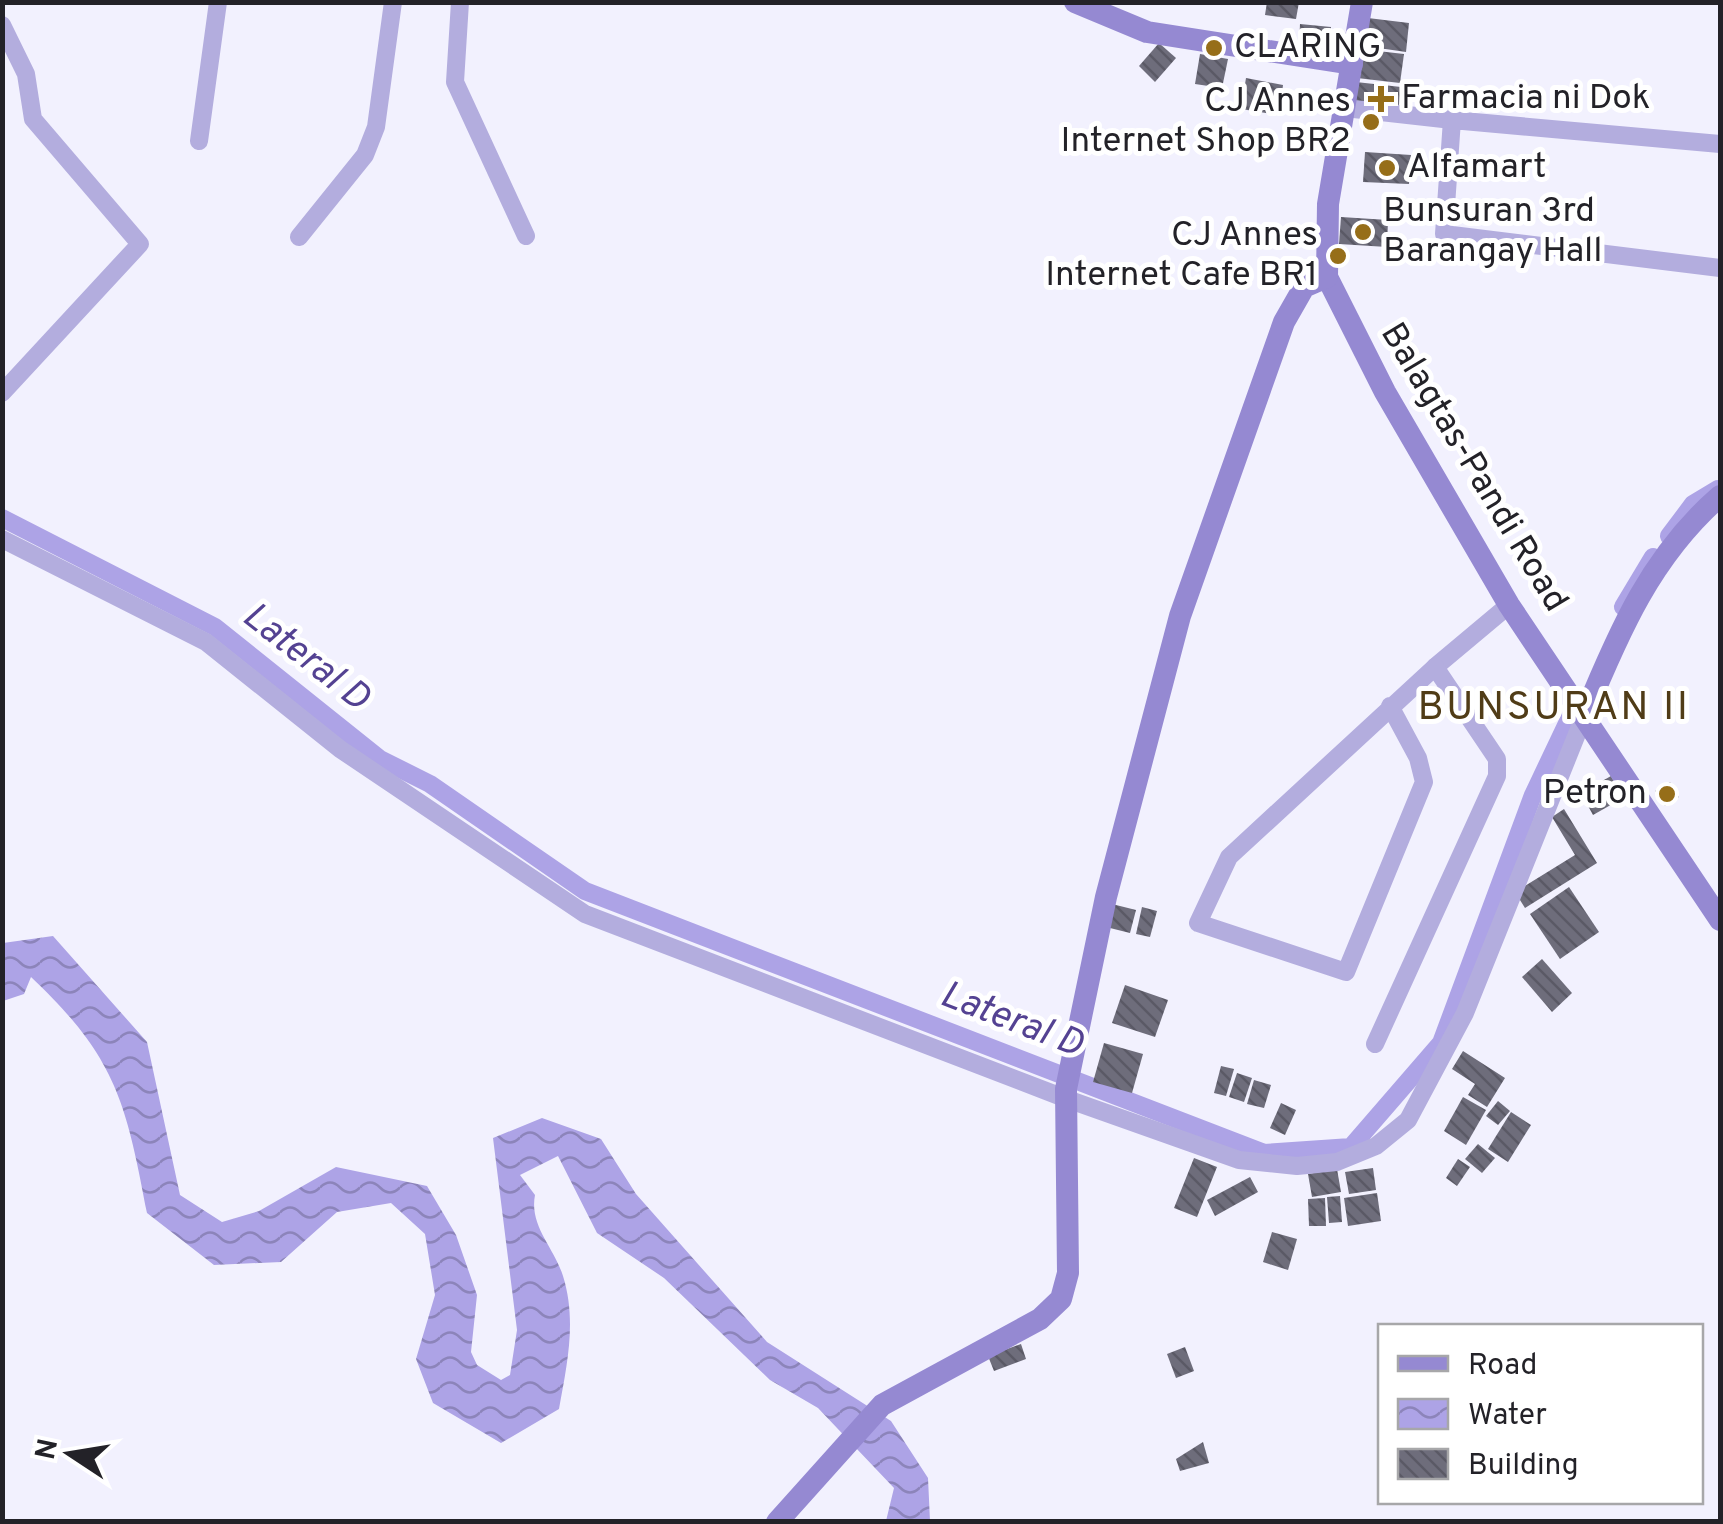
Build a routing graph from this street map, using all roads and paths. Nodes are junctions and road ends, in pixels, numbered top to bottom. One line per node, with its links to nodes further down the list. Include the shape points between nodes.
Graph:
1 (218, 2): 10 (street)
2 (394, 2): 13 (street, via 376,127 365,155)
3 (460, 2): 12 (street, via 455,82)
4 (1075, 2): 7 (street, via 1148,32)
5 (1362, 2): 7 (street, Balagtas-Pandi Road)
6 (2, 25): 16 (street, via 26,74 33,119 140,244)
7 (1352, 64): 8 (street, Balagtas-Pandi Road)
8 (1345, 108): 9 (street); 15 (street, Balagtas-Pandi Road, via 1328,204)
9 (1452, 120): 11 (street); 14 (street, via 1444,234)
10 (199, 141)
11 (1720, 144)
12 (526, 236)
13 (299, 237)
14 (1720, 268)
15 (1327, 277): 19 (street, Balagtas-Pandi Road); 25 (street, via 1304,287 1284,322 1180,616 1106,896)
16 (2, 394)
17 (1720, 496): 21 (street, via 1687,525 1645,582)
18 (2, 539): 25 (street, via 206,642 340,749 585,914)
19 (1508, 606): 20 (street); 21 (street, Balagtas-Pandi Road)
20 (1435, 668): 22 (street); 24 (street, via 1497,759 1497,776)
21 (1580, 705): 23 (street, Balagtas-Pandi Road); 25 (street, via 1465,1013 1408,1120 1376,1146 1337,1162 1298,1166 1239,1160)
22 (1390, 706): 22 (street, via 1230,858 1198,923 1346,972 1424,782)
23 (1720, 920)
24 (1375, 1044)
25 (1068, 1087): 26 (street, via 1068,1273 1060,1299 1040,1319 882,1405)
26 (776, 1522)

